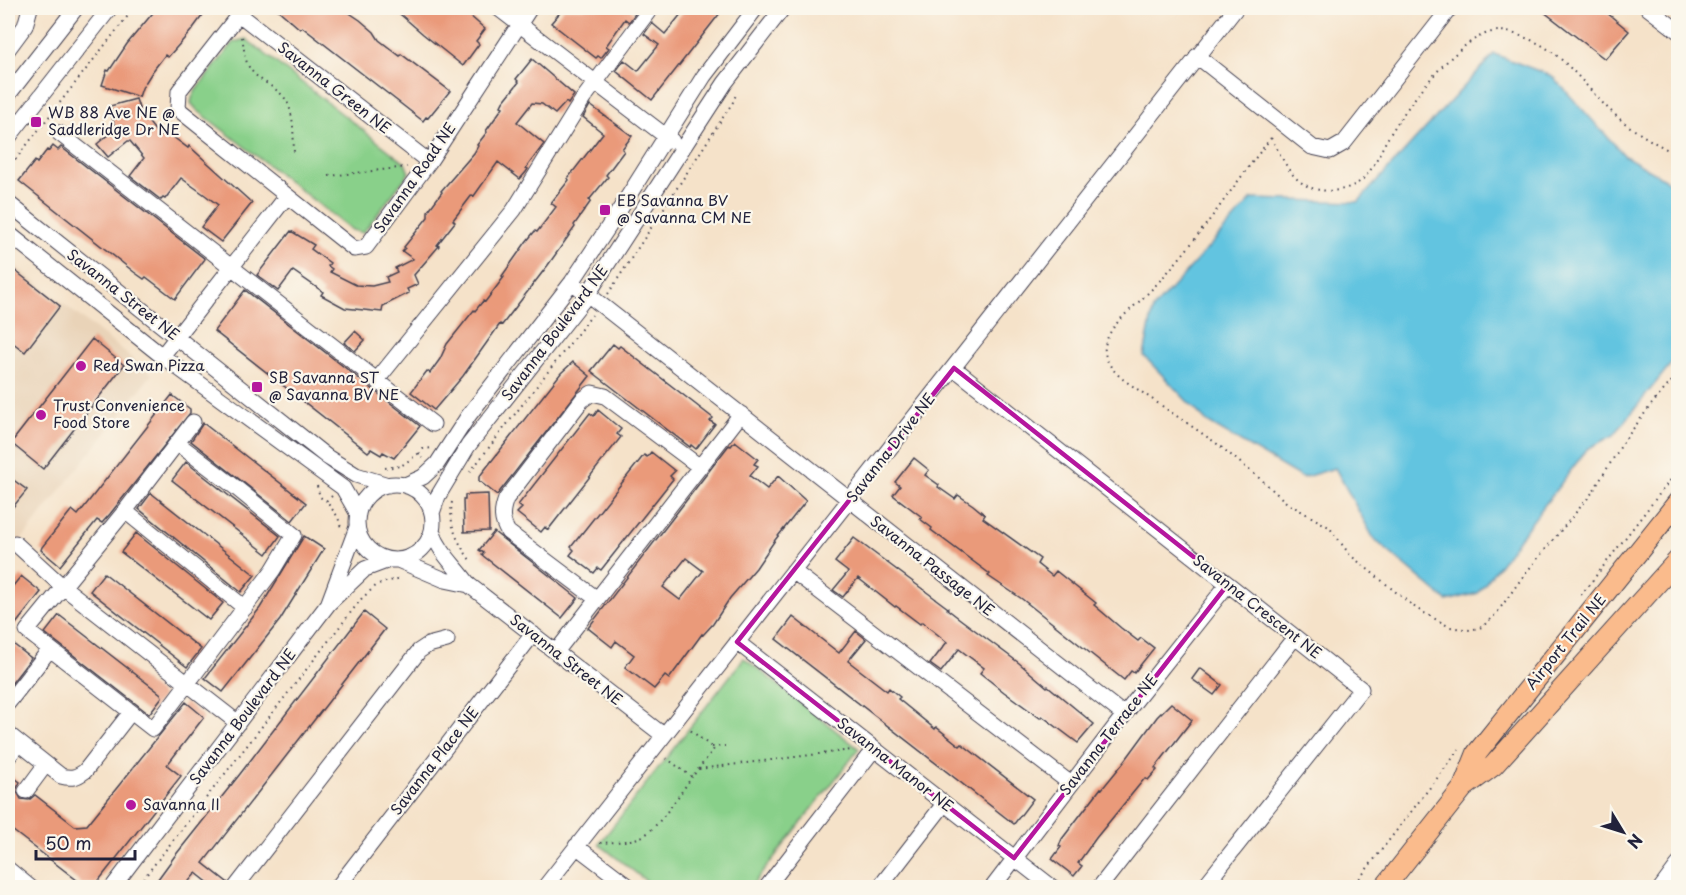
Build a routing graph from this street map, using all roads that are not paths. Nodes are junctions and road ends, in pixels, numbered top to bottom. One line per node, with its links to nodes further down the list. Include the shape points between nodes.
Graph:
1 (30, 8): 15 (street, via 25,26)
2 (76, 8): 18 (street)
3 (110, 8): 21 (street)
4 (498, 8): 13 (street)
5 (530, 8): 13 (street, Savanna Road NE)
6 (651, 8): 17 (street)
7 (756, 8): 20 (street, Savanna Boulevard NE)
8 (783, 8): 22 (street, Savanna Boulevard NE, via 725,83)
9 (1236, 8): 16 (street, Savanna Drive NE)
10 (1450, 8): 16 (street, via 1344,142 1330,151 1312,147)
11 (1648, 8): 14 (street)
12 (242, 11): 23 (street, Savanna Green NE); 24 (street, Savanna Road NE, via 179,91 178,109)
13 (518, 24): 17 (street); 23 (street, Savanna Road NE)
14 (1678, 31)
15 (8, 49)
16 (1197, 56): 32 (street, Savanna Drive NE)
17 (594, 83): 20 (street); 33 (street, via 514,210)
18 (8, 95)
19 (59, 133): 27 (street)
20 (664, 137): 22 (street); 28 (street, Savanna Boulevard NE)
21 (8, 138)
22 (682, 148): 29 (street, Savanna Boulevard NE)
23 (429, 162): 24 (street, Savanna Road NE, via 366,247 354,249)
24 (287, 196): 27 (street)
25 (8, 203): 30 (street, Savanna Street NE)
26 (8, 233): 31 (street, Savanna Street NE)
27 (232, 266): 30 (street); 33 (street)
28 (572, 282): 29 (street, Savanna Passage NE); 40 (street, Savanna Boulevard NE, via 469,415 437,464 423,477)
29 (588, 294): 34 (street, Savanna Passage NE); 44 (street, Savanna Boulevard NE, via 468,446)
30 (177, 338): 31 (street); 39 (street, Savanna Street NE, via 327,457 356,475)
31 (162, 356): 45 (street, Savanna Street NE, via 343,488)
32 (954, 368): 41 (street, Savanna Drive NE); 51 (street, Savanna Crescent NE)
33 (377, 380): 36 (street)
34 (741, 414): 38 (street); 41 (street, Savanna Passage NE)
35 (193, 422): 37 (street)
36 (433, 424)
37 (177, 443): 43 (street); 56 (street, via 294,535)
38 (700, 467): 54 (street); 54 (street, via 605,396 592,393 582,400 506,499 501,512 508,532)
39 (388, 485): 40 (street); 45 (street, via 370,493)
40 (405, 485): 44 (street, via 423,496)
41 (849, 501): 50 (street, Savanna Drive NE); 66 (street, Savanna Passage NE)
42 (1678, 502): 74 (main road, Airport Trail NE, via 1477,753)
43 (125, 511): 53 (street); 56 (street)
44 (432, 513): 46 (street)
45 (358, 520): 48 (street, via 361,538 368,548 377,556); 55 (street, Savanna Boulevard NE)
46 (432, 531): 48 (street, via 423,548 408,558); 52 (street, Savanna Street NE, via 446,559)
47 (15, 543): 53 (street)
48 (394, 560): 52 (street, Savanna Street NE); 55 (street, Savanna Boulevard NE, via 365,569)
49 (1678, 560): 74 (main road, Airport Trail NE, via 1493,766)
50 (793, 571): 60 (street, Savanna Drive NE); 73 (street)
51 (1228, 584): 58 (street, Savanna Crescent NE); 66 (street, Savanna Terrace NE)
52 (469, 585): 57 (street, Savanna Street NE)
53 (62, 586): 61 (street, via 27,631); 63 (street)
54 (597, 599): 62 (street)
55 (329, 603): 67 (street, Savanna Boulevard NE)
56 (245, 608): 63 (street)
57 (533, 634): 62 (street, Savanna Street NE); 84 (street, Savanna Place NE)
58 (1295, 637): 91 (street); 92 (street, Savanna Crescent NE, via 1361,689)
59 (447, 640): 83 (street, via 419,651)
60 (737, 642): 68 (street, Savanna Drive NE); 70 (street, Savanna Manor NE)
61 (50, 649): 64 (street); 65 (street)
62 (556, 652): 68 (street, Savanna Street NE)
63 (187, 685): 65 (street, via 153,729); 67 (street)
64 (8, 703)
65 (131, 712): 72 (street, via 78,777 61,776)
66 (1124, 715): 73 (street, Savanna Terrace NE)
67 (238, 723): 82 (street, Savanna Boulevard NE)
68 (663, 735): 77 (street, Savanna Drive NE)
69 (13, 738): 71 (street); 72 (street)
70 (867, 749): 76 (street, Savanna Manor NE); 87 (street)
71 (8, 757)
72 (46, 764): 75 (street)
73 (1071, 784): 78 (street, Savanna Terrace NE)
74 (1463, 788): 93 (main road, Airport Trail NE)
75 (26, 791)
76 (944, 804): 78 (street, Savanna Manor NE); 88 (street)
77 (576, 846): 85 (street, Savanna Drive NE); 86 (street)
78 (1014, 858): 89 (street, Savanna Terrace NE); 90 (street, Savanna Manor NE)
79 (1678, 865): 94 (street)
80 (8, 869): 81 (street)
81 (31, 888)
82 (112, 888)
83 (235, 888)
84 (338, 888)
85 (544, 888)
86 (631, 888)
87 (766, 888)
88 (879, 888)
89 (992, 888)
90 (1053, 888)
91 (1099, 888)
92 (1203, 888)
93 (1384, 888)
94 (1661, 888)

